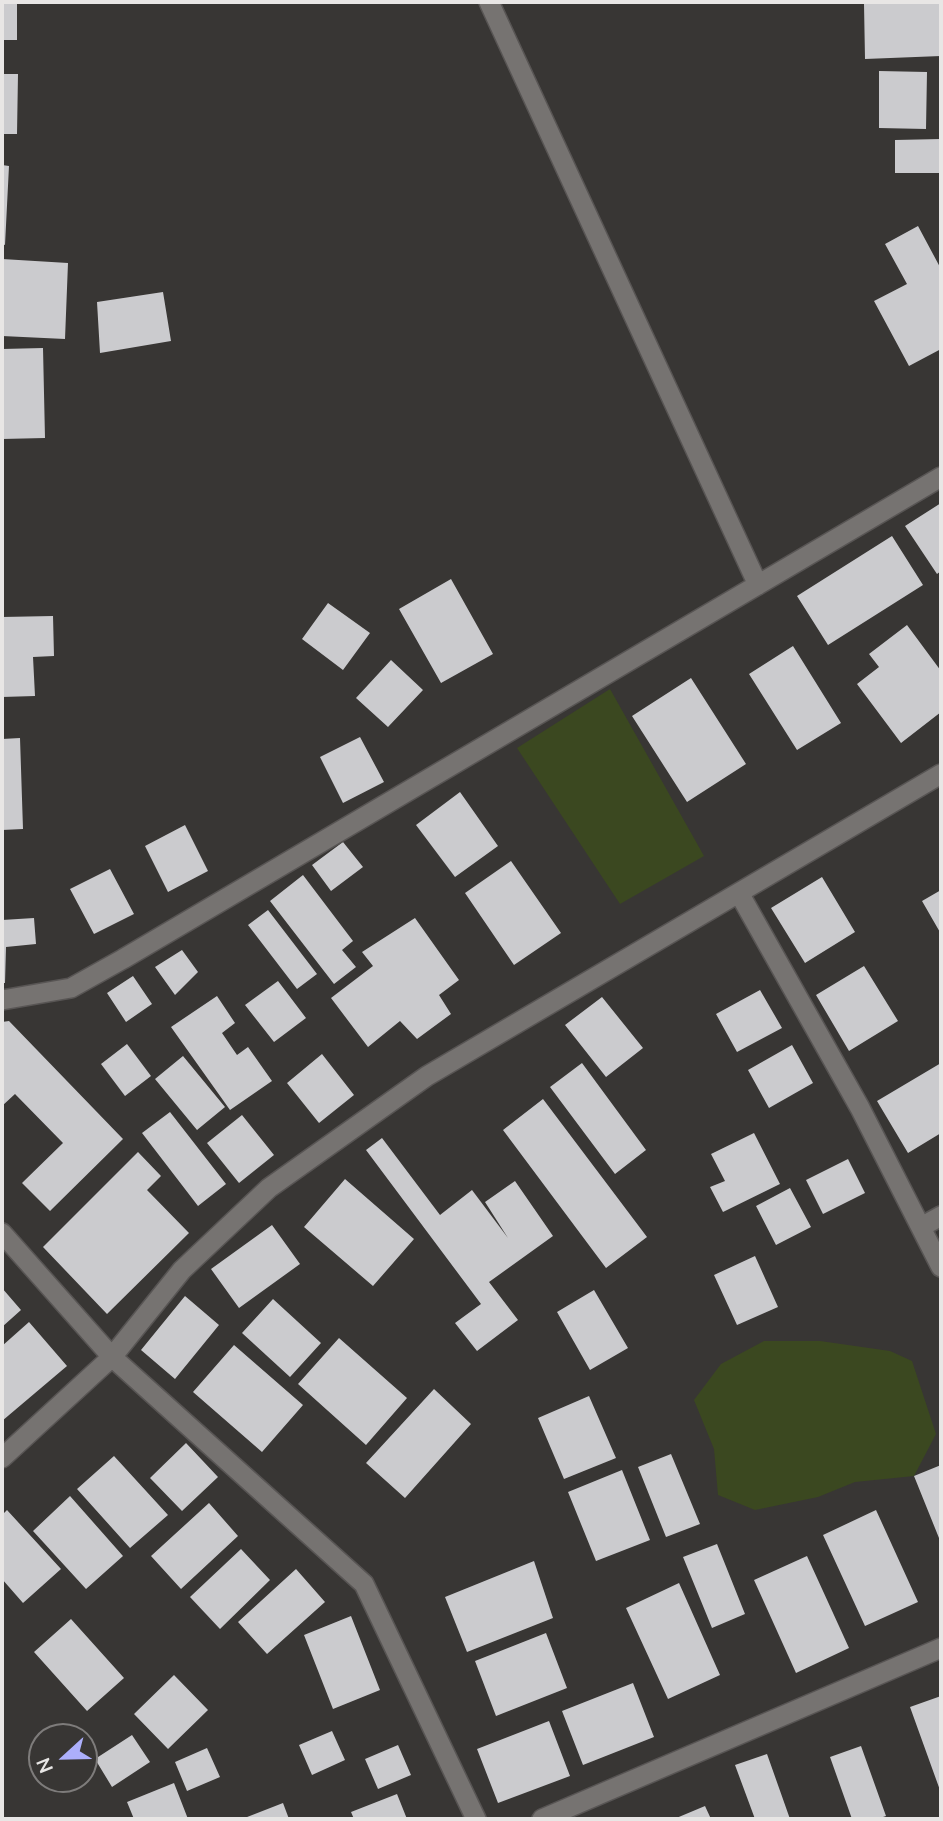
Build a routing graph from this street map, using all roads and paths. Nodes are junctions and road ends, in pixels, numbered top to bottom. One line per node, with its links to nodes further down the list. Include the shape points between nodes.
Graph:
1 (489, 2): 3 (street)
2 (941, 477): 3 (street)
3 (758, 585): 6 (street, via 113,965 71,988)
4 (941, 774): 5 (street)
5 (738, 894): 8 (street, via 860,1108); 11 (street, via 427,1076 269,1188 182,1270)
6 (2, 1000)
7 (941, 1216): 8 (street)
8 (920, 1227): 10 (street)
9 (2, 1233): 11 (street)
10 (941, 1267)
11 (112, 1357): 12 (street); 14 (street, via 364,1584)
12 (2, 1458)
13 (941, 1648): 15 (street)
14 (476, 1819)
15 (542, 1819)

